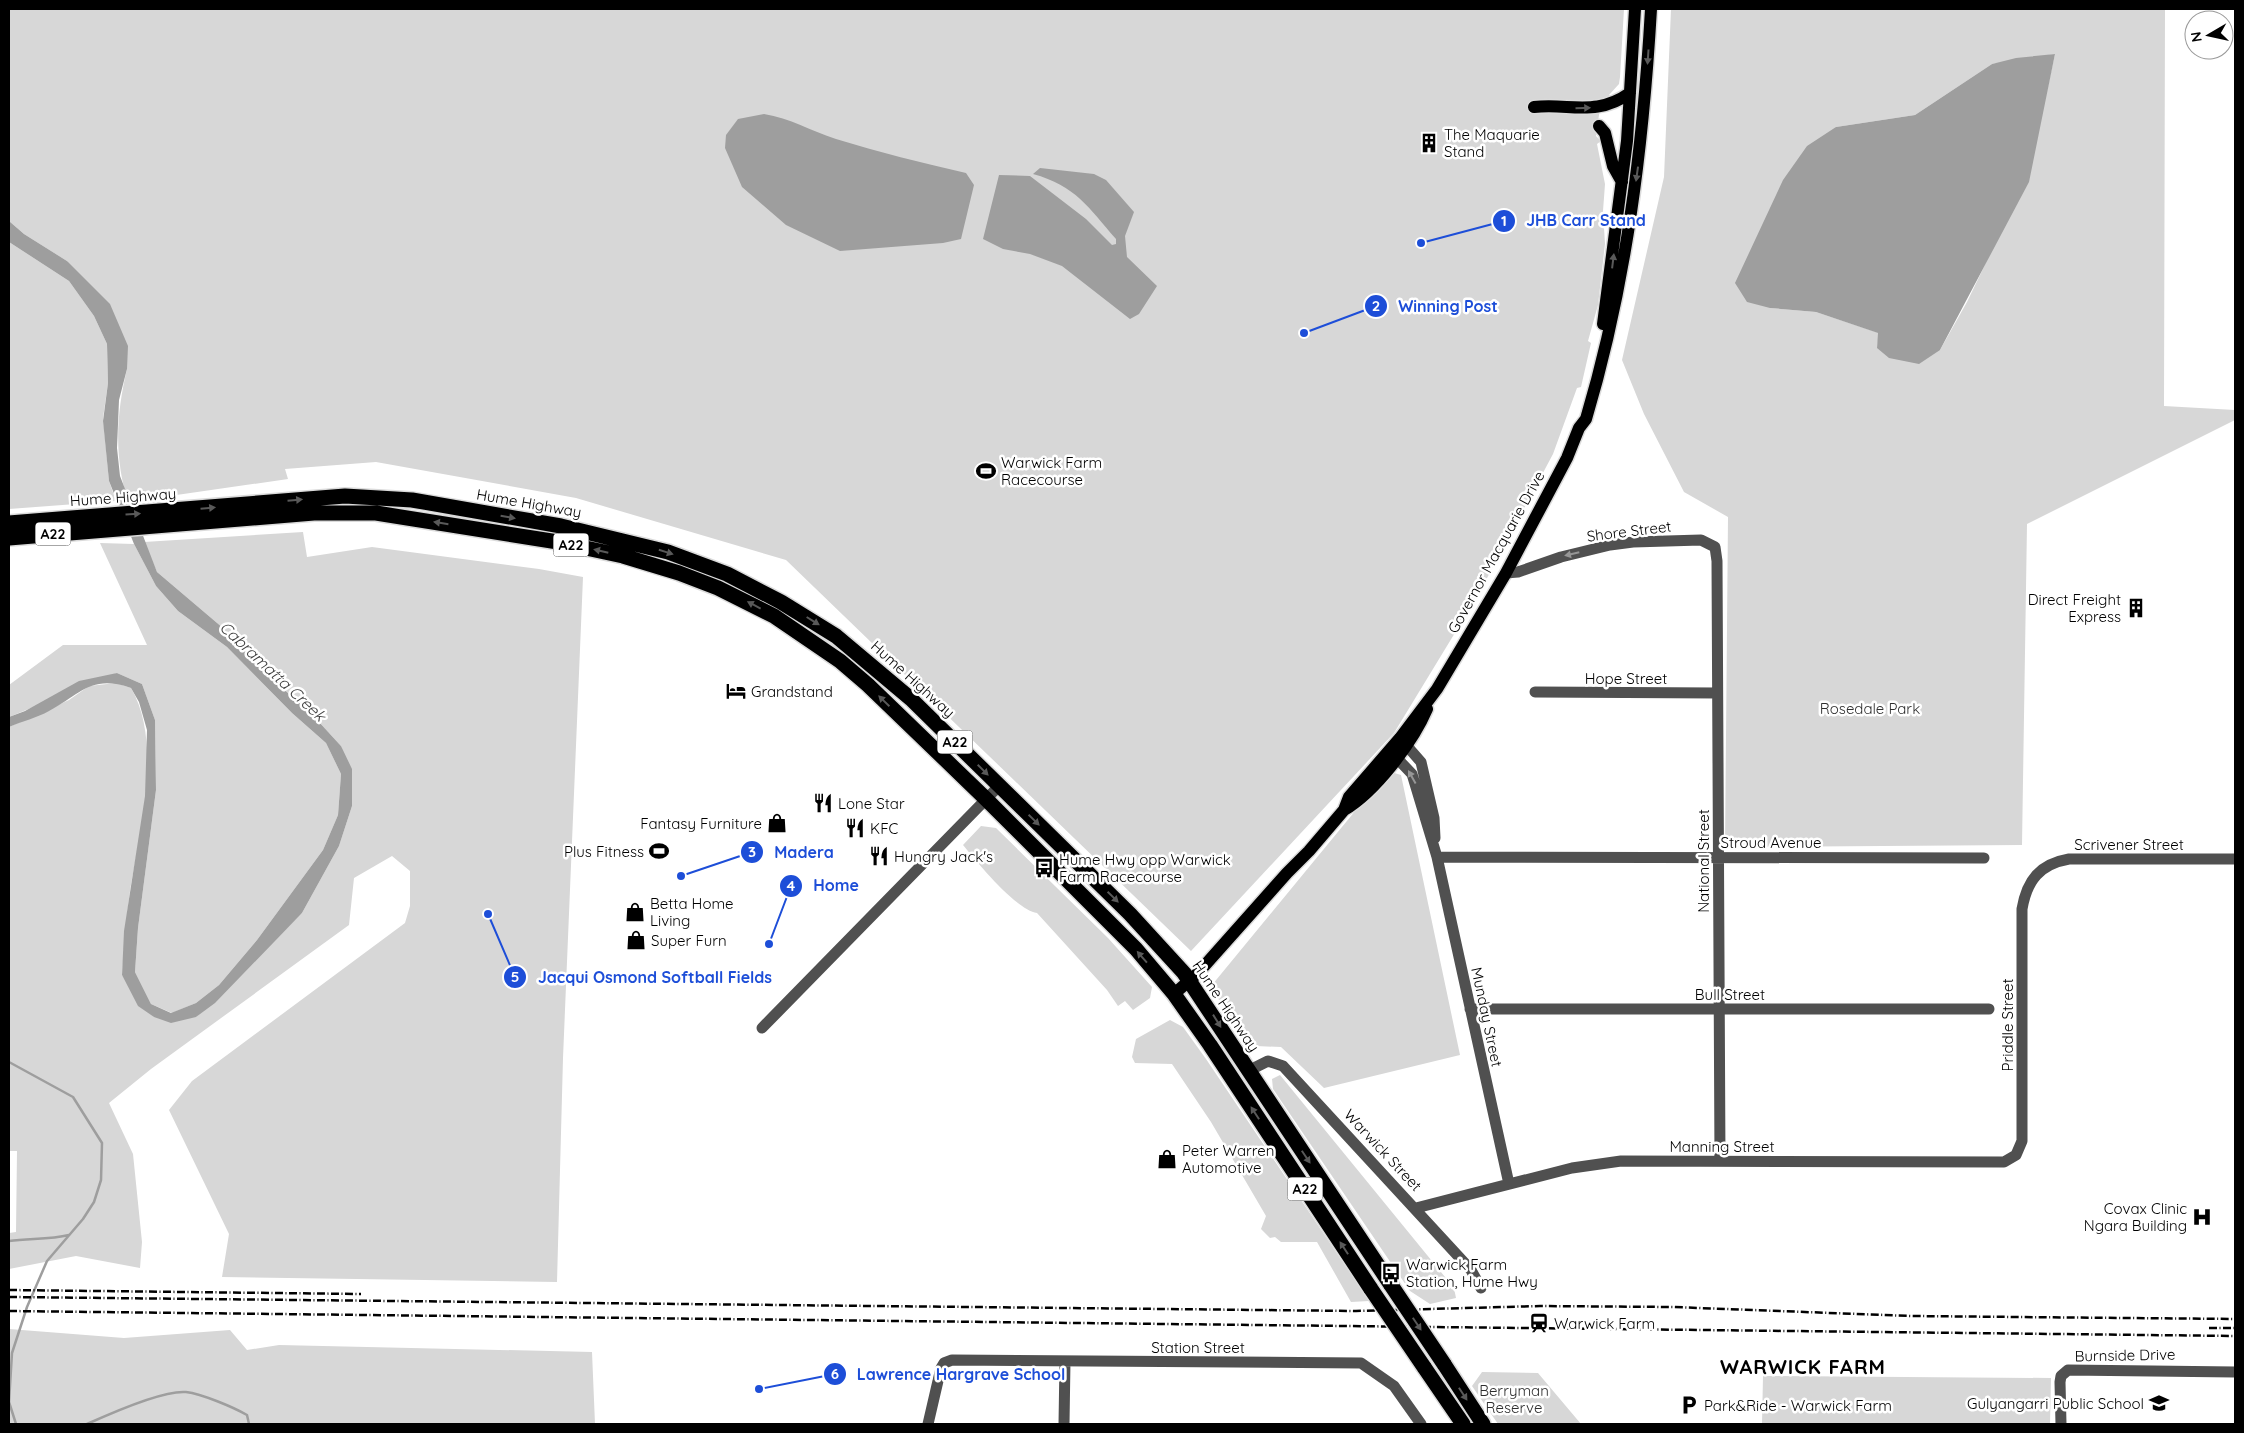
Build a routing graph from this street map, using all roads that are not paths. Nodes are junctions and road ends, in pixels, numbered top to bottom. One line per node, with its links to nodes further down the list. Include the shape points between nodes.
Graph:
1 (1635, 9): 3 (main road, Governor Macquarie Drive)
2 (1651, 9): 7 (main road, Governor Macquarie Drive, one-way to 7, via 1642,142 1627,245 1600,370 1586,419)
3 (1630, 93): 4 (main road, one-way to 3, via 1593,108); 6 (main road, Governor Macquarie Drive)
4 (1534, 107)
5 (1599, 126): 6 (main road)
6 (1622, 182): 7 (main road, Governor Macquarie Drive, one-way to 6, via 1602,331)
7 (1578, 428): 15 (main road, Governor Macquarie Drive, via 1566,458)
8 (170, 518): 10 (highway, Hume Highway / A22); 11 (highway, Hume Highway / A22, one-way to 11, via 368,496 412,500); 13 (highway, Hume Highway / A22, one-way to 8, via 376,513)
9 (9, 523): 10 (highway, Hume Highway / A22)
10 (98, 524): 12 (highway, Hume Highway / A22)
11 (561, 526): 13 (highway); 20 (highway, Hume Highway / A22, one-way to 20, via 668,552 727,574 814,621 885,676)
12 (9, 538)
13 (558, 542): 21 (highway, Hume Highway / A22, one-way to 13, via 868,685 840,661 774,616 679,573 623,556)
14 (1716, 561): 15 (street, Shore Street, one-way to 15, via 1715,547 1701,540 1674,540 1610,545); 17 (street, National Street)
15 (1506, 573): 18 (main road, Governor Macquarie Drive)
16 (1535, 692): 17 (street, Hope Street)
17 (1717, 693): 23 (street, National Street)
18 (1404, 742): 19 (main road, Governor Macquarie Drive); 22 (street, Munday Street, via 1421,762 1434,818)
19 (1394, 754): 22 (street, Munday Street, one-way to 19, via 1415,781); 27 (main road, Governor Macquarie Drive, via 1349,797 1344,810)
20 (999, 786): 21 (street); 27 (highway, Hume Highway / A22, one-way to 27, via 1130,914)
21 (986, 798): 28 (highway, Hume Highway / A22, one-way to 21, via 1136,949); 32 (street)
22 (1437, 857): 23 (street, Stroud Avenue); 29 (street, Munday Street)
23 (1718, 857): 24 (street, Stroud Avenue); 31 (street, National Street)
24 (1984, 858)
25 (2235, 859): 26 (street, Scrivener Street, via 2081,858 2057,861 2037,873 2029,884)
26 (2022, 909): 34 (street, Priddle Street)
27 (1190, 980): 28 (main road, Governor Macquarie Drive); 33 (highway, Hume Highway / A22, one-way to 33)
28 (1174, 994): 45 (highway, Hume Highway / A22, one-way to 28, bridge)
29 (1470, 1009): 31 (street, Bull Street); 36 (street, Munday Street)
30 (1989, 1009): 31 (street, Bull Street)
31 (1718, 1010): 35 (street, National Street)
32 (762, 1028)
33 (1248, 1071): 37 (street, Warwick Street, via 1268,1061 1283,1066); 46 (highway, Hume Highway / A22, one-way to 46, bridge)
34 (2022, 1140): 35 (street, Manning Street, via 2016,1155 1997,1163)
35 (1720, 1161): 36 (street, Manning Street, via 1645,1160 1594,1164)
36 (1509, 1184): 37 (street, Manning Street)
37 (1416, 1208): 38 (street, Warwick Street, via 1472,1270)
38 (1481, 1288)
39 (1065, 1361): 42 (street, Station Street, via 949,1361 941,1368); 43 (street); 44 (street, Station Street, via 1361,1363 1394,1386)
40 (2235, 1372): 41 (street, Burnside Drive, via 2068,1370 2060,1382)
41 (2060, 1423)
42 (928, 1424)
43 (1064, 1424)
44 (1421, 1424)
45 (1464, 1424)
46 (1483, 1424)

